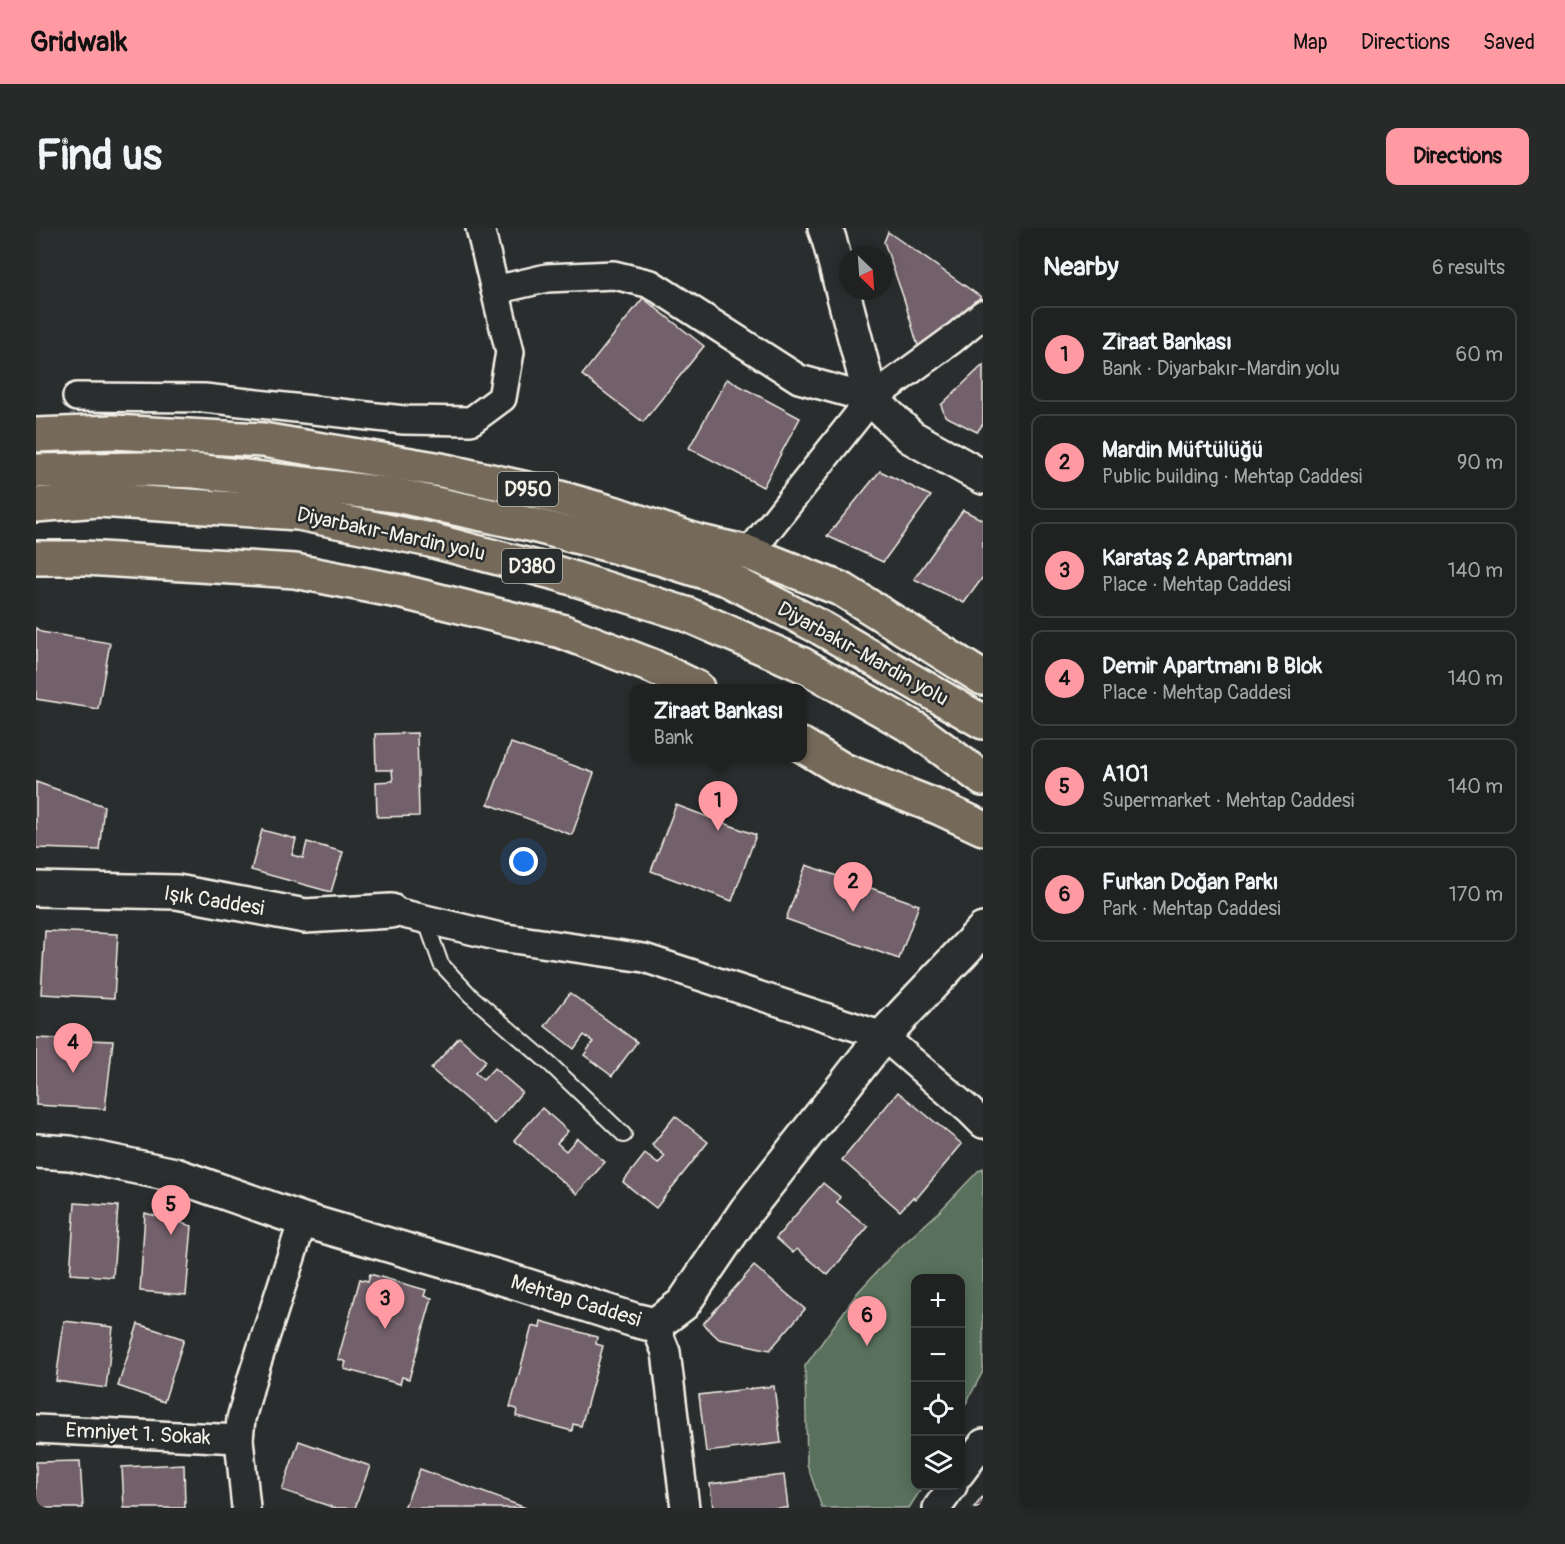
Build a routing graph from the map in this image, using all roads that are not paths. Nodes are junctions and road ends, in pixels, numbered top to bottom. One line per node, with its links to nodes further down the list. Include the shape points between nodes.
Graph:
1 (480, 228): 3 (street)
2 (825, 228): 6 (street)
3 (495, 290): 5 (street, via 510,352 502,398 471,422 404,420 204,398); 6 (street, via 547,278 614,275 651,284 799,379)
4 (983, 314): 6 (street)
5 (77, 397)
6 (871, 399): 9 (street, via 911,437); 11 (street)
7 (36, 435): 11 (highway, D950, via 113,432 263,441 441,470 532,490 696,541)
8 (36, 471): 15 (highway, Diyarbakır-Mardin yolu / D380, via 195,471 395,495 660,558 727,579 821,628)
9 (983, 477)
10 (36, 505): 17 (highway, Diyarbakır-Mardin yolu / D380, via 98,500 298,513 430,540 556,573 686,614 803,665 916,729)
11 (749, 553): 13 (highway, D950, via 843,590)
12 (36, 558): 14 (highway, via 295,571 561,631)
13 (983, 678)
14 (689, 684)
15 (983, 722)
16 (807, 748): 18 (highway, via 843,770)
17 (983, 779)
18 (983, 828)
19 (36, 889): 20 (street, Işık Caddesi, via 177,892 305,916)
20 (391, 911): 21 (street)
21 (425, 919): 23 (street, via 500,937 644,958); 25 (lane, via 441,964)
22 (983, 930): 23 (street, Mehtap Caddesi)
23 (883, 1036): 24 (street); 28 (street, Mehtap Caddesi, via 746,1211 683,1304)
24 (983, 1124)
25 (624, 1135)
26 (36, 1151): 27 (street, Mehtap Caddesi, via 70,1153 175,1175)
27 (303, 1220): 28 (street, Mehtap Caddesi); 30 (street, via 252,1378)
28 (655, 1325): 35 (street, via 666,1352)
29 (36, 1429): 30 (street, Emniyet 1. Sokak)
30 (239, 1439): 34 (street)
31 (983, 1443): 32 (street)
32 (965, 1467)
33 (950, 1490): 36 (street)
34 (246, 1508)
35 (686, 1508)
36 (937, 1508)

